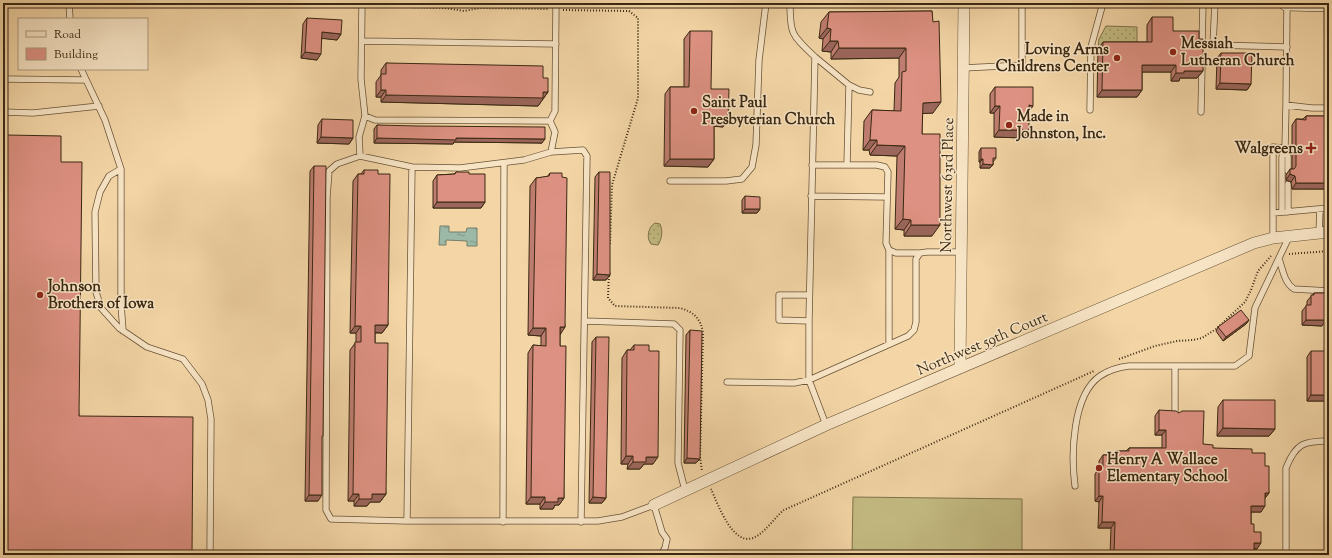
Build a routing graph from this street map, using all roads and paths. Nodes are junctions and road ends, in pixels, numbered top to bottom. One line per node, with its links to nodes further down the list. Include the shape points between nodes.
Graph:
1 (13, 3): 14 (path)
2 (69, 3): 15 (lane)
3 (362, 3): 17 (lane)
4 (556, 3): 18 (lane)
5 (766, 3): 46 (lane, via 759,60 756,145 752,167 742,179 726,182)
6 (790, 3): 21 (lane, via 791,31)
7 (964, 3): 23 (street, Northwest 63rd Place)
8 (1022, 3): 23 (lane, via 1022,65)
9 (1103, 3): 32 (lane, via 1091,46)
10 (1203, 3): 20 (lane)
11 (1215, 3): 19 (lane, via 1213,46)
12 (1286, 3): 13 (main road); 19 (lane)
13 (1329, 4)
14 (3, 6)
15 (70, 18)
16 (638, 18): 57 (path, via 638,98 612,185)
17 (362, 41): 18 (lane); 35 (lane)
18 (556, 44): 36 (lane, via 555,111)
19 (1287, 47): 29 (lane)
20 (1202, 52)
21 (815, 57): 27 (lane); 41 (lane)
22 (1202, 59): 34 (lane)
23 (963, 68): 60 (street, Northwest 63rd Place)
24 (81, 70): 26 (lane)
25 (3, 79): 26 (lane)
26 (86, 80): 30 (lane)
27 (849, 85): 28 (lane); 42 (lane)
28 (870, 92)
29 (1286, 105): 31 (lane); 37 (lane)
30 (99, 106): 33 (lane, via 33,113); 44 (lane)
31 (1329, 108)
32 (1090, 110)
33 (3, 112)
34 (1201, 112)
35 (365, 116): 36 (lane, via 375,120); 39 (lane, via 359,137)
36 (550, 121): 38 (lane, via 555,132)
37 (1286, 148): 45 (lane); 52 (lane, via 1282,157); 53 (lane, via 1273,148)
38 (551, 152): 40 (lane); 66 (lane, via 583,150 588,156)
39 (360, 156): 43 (lane); 84 (lane, via 336,164 329,171 327,190 326,510 331,519)
40 (504, 163): 43 (lane, via 460,168); 85 (lane)
41 (812, 165): 42 (lane); 48 (lane)
42 (847, 165): 49 (lane, via 885,167 888,172)
43 (412, 168): 84 (lane)
44 (121, 169): 68 (lane); 68 (lane, via 109,176 100,192 95,212 96,292 101,308)
45 (1288, 171)
46 (670, 181)
47 (1288, 184): 52 (lane)
48 (811, 196): 49 (lane); 65 (lane)
49 (887, 197): 58 (lane, via 886,243)
50 (1329, 208): 51 (lane)
51 (1320, 209): 52 (lane); 54 (lane)
52 (1285, 212): 53 (lane)
53 (1273, 213): 56 (lane)
54 (1324, 233): 55 (street, Northwest 59th Court)
55 (1289, 237): 56 (street, Northwest 59th Court); 62 (lane)
56 (1273, 238): 72 (street, Northwest 59th Court, via 1254,243)
57 (610, 245)
58 (889, 250): 61 (lane, via 896,253); 69 (lane)
59 (1329, 251): 62 (path)
60 (961, 252): 61 (lane); 72 (street, Northwest 63rd Place)
61 (920, 253): 69 (lane, via 916,259 914,330 908,336)
62 (1280, 257): 64 (lane, via 1289,286 1294,289); 70 (path, via 1272,255 1258,271 1245,302 1216,329 1202,338 1155,346); 71 (lane, via 1255,308 1249,356 1235,366)
63 (609, 268): 79 (path, via 608,298 615,306 680,308 695,315 700,323 703,333 700,457)
64 (1329, 291)
65 (809, 295): 67 (lane); 67 (lane, via 779,295 779,320)
66 (585, 321): 81 (lane, via 674,324 680,330 678,463); 86 (lane)
67 (808, 321): 74 (lane)
68 (123, 331): 87 (lane, via 147,347 183,359 202,384 211,419)
69 (889, 344): 74 (lane)
70 (1118, 360)
71 (1175, 367): 76 (lane); 80 (lane, via 1116,368 1100,376 1090,386 1080,407 1075,427)
72 (960, 368): 77 (street, Northwest 59th Court)
73 (1097, 369): 82 (path, via 784,510 752,538 743,538 731,529)
74 (809, 380): 75 (lane, via 794,383); 77 (lane)
75 (727, 382)
76 (1175, 414)
77 (826, 425): 79 (street, Northwest 59th Court)
78 (1329, 441): 89 (lane, via 1306,442 1290,457 1286,468)
79 (707, 480): 81 (street, Northwest 59th Court)
80 (1075, 486)
81 (685, 490): 83 (street, Northwest 59th Court)
82 (714, 496)
83 (654, 504): 86 (lane, via 622,518); 88 (lane, via 660,526 668,540)
84 (407, 521): 85 (lane)
85 (503, 522): 86 (lane)
86 (581, 522)
87 (210, 555)
88 (660, 555)
89 (1286, 555)

